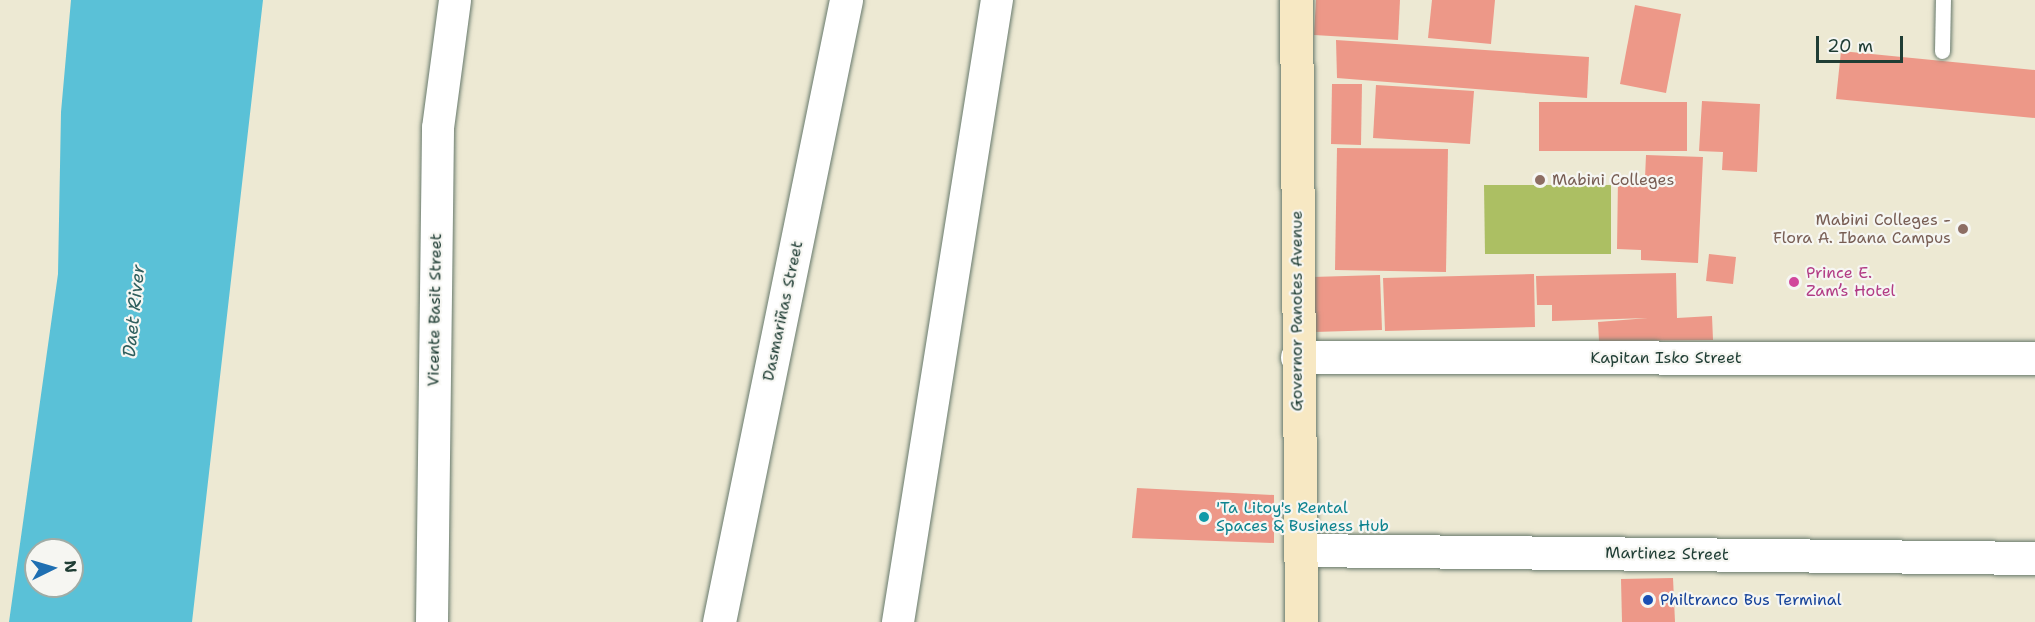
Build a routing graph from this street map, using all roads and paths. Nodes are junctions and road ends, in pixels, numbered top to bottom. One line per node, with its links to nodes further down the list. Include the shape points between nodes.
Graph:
1 (454, 0): 11 (street, Vicente Basit Street, via 438,128)
2 (846, 0): 12 (street, Dasmariñas Street)
3 (998, 0): 13 (street)
4 (1296, 0): 7 (main road, Governor Panotes Avenue)
5 (1943, 0): 6 (lane)
6 (1942, 51)
7 (1297, 357): 8 (street, Kapitan Isko Street); 9 (main road, Governor Panotes Avenue)
8 (2035, 358)
9 (1300, 550): 10 (street, Martinez Street); 14 (main road, Governor Panotes Avenue)
10 (2035, 558)
11 (432, 622)
12 (719, 622)
13 (898, 622)
14 (1301, 622)

